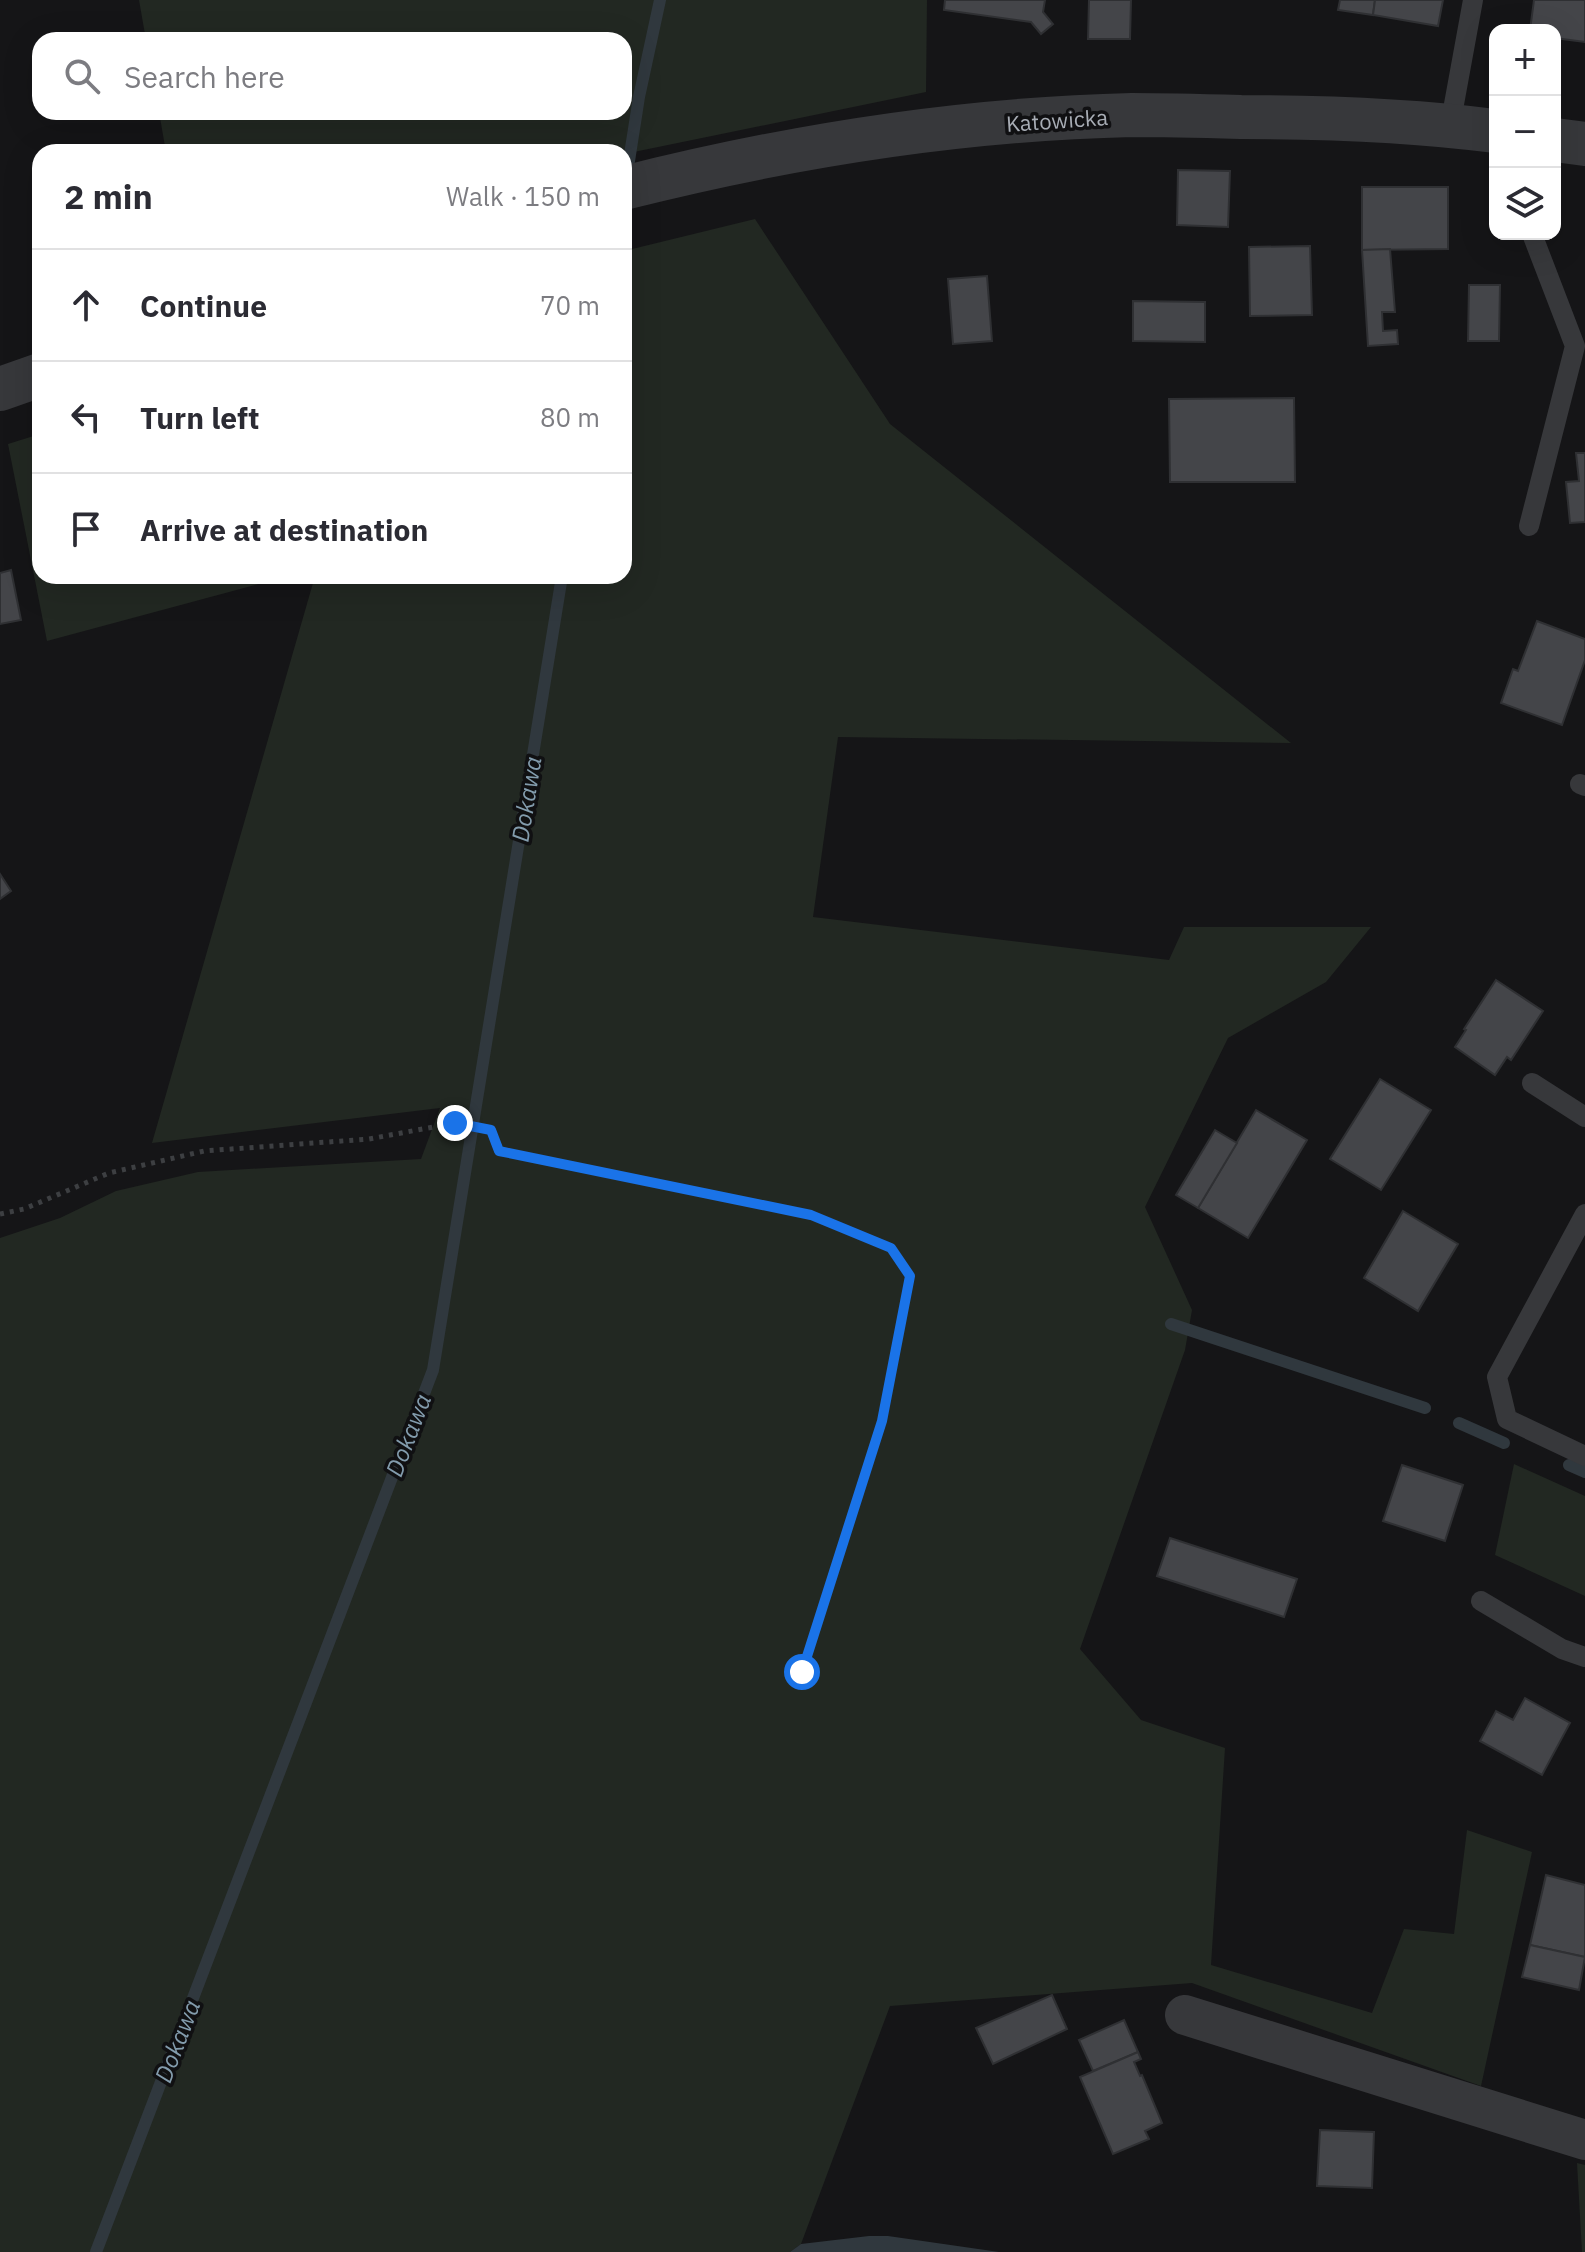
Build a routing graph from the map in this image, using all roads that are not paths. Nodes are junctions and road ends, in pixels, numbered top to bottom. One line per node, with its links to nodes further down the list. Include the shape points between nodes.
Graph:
1 (1473, 0): 2 (lane)
2 (1482, 133): 5 (street, Katowicka, via 1303,117 1131,115 969,126 834,143)
3 (1561, 141): 4 (street)
4 (1585, 144)
5 (632, 186)
6 (1534, 240): 9 (lane, via 1575,346)
7 (32, 378): 8 (street)
8 (0, 389)
9 (1529, 526)
10 (1532, 1083): 11 (lane)
11 (1585, 1117)
12 (1585, 1214): 13 (lane, via 1497,1377 1507,1419)
13 (1585, 1456)
14 (1481, 1601): 15 (lane)
15 (1585, 1657)
16 (1185, 2015): 17 (street)
17 (1585, 2140)

